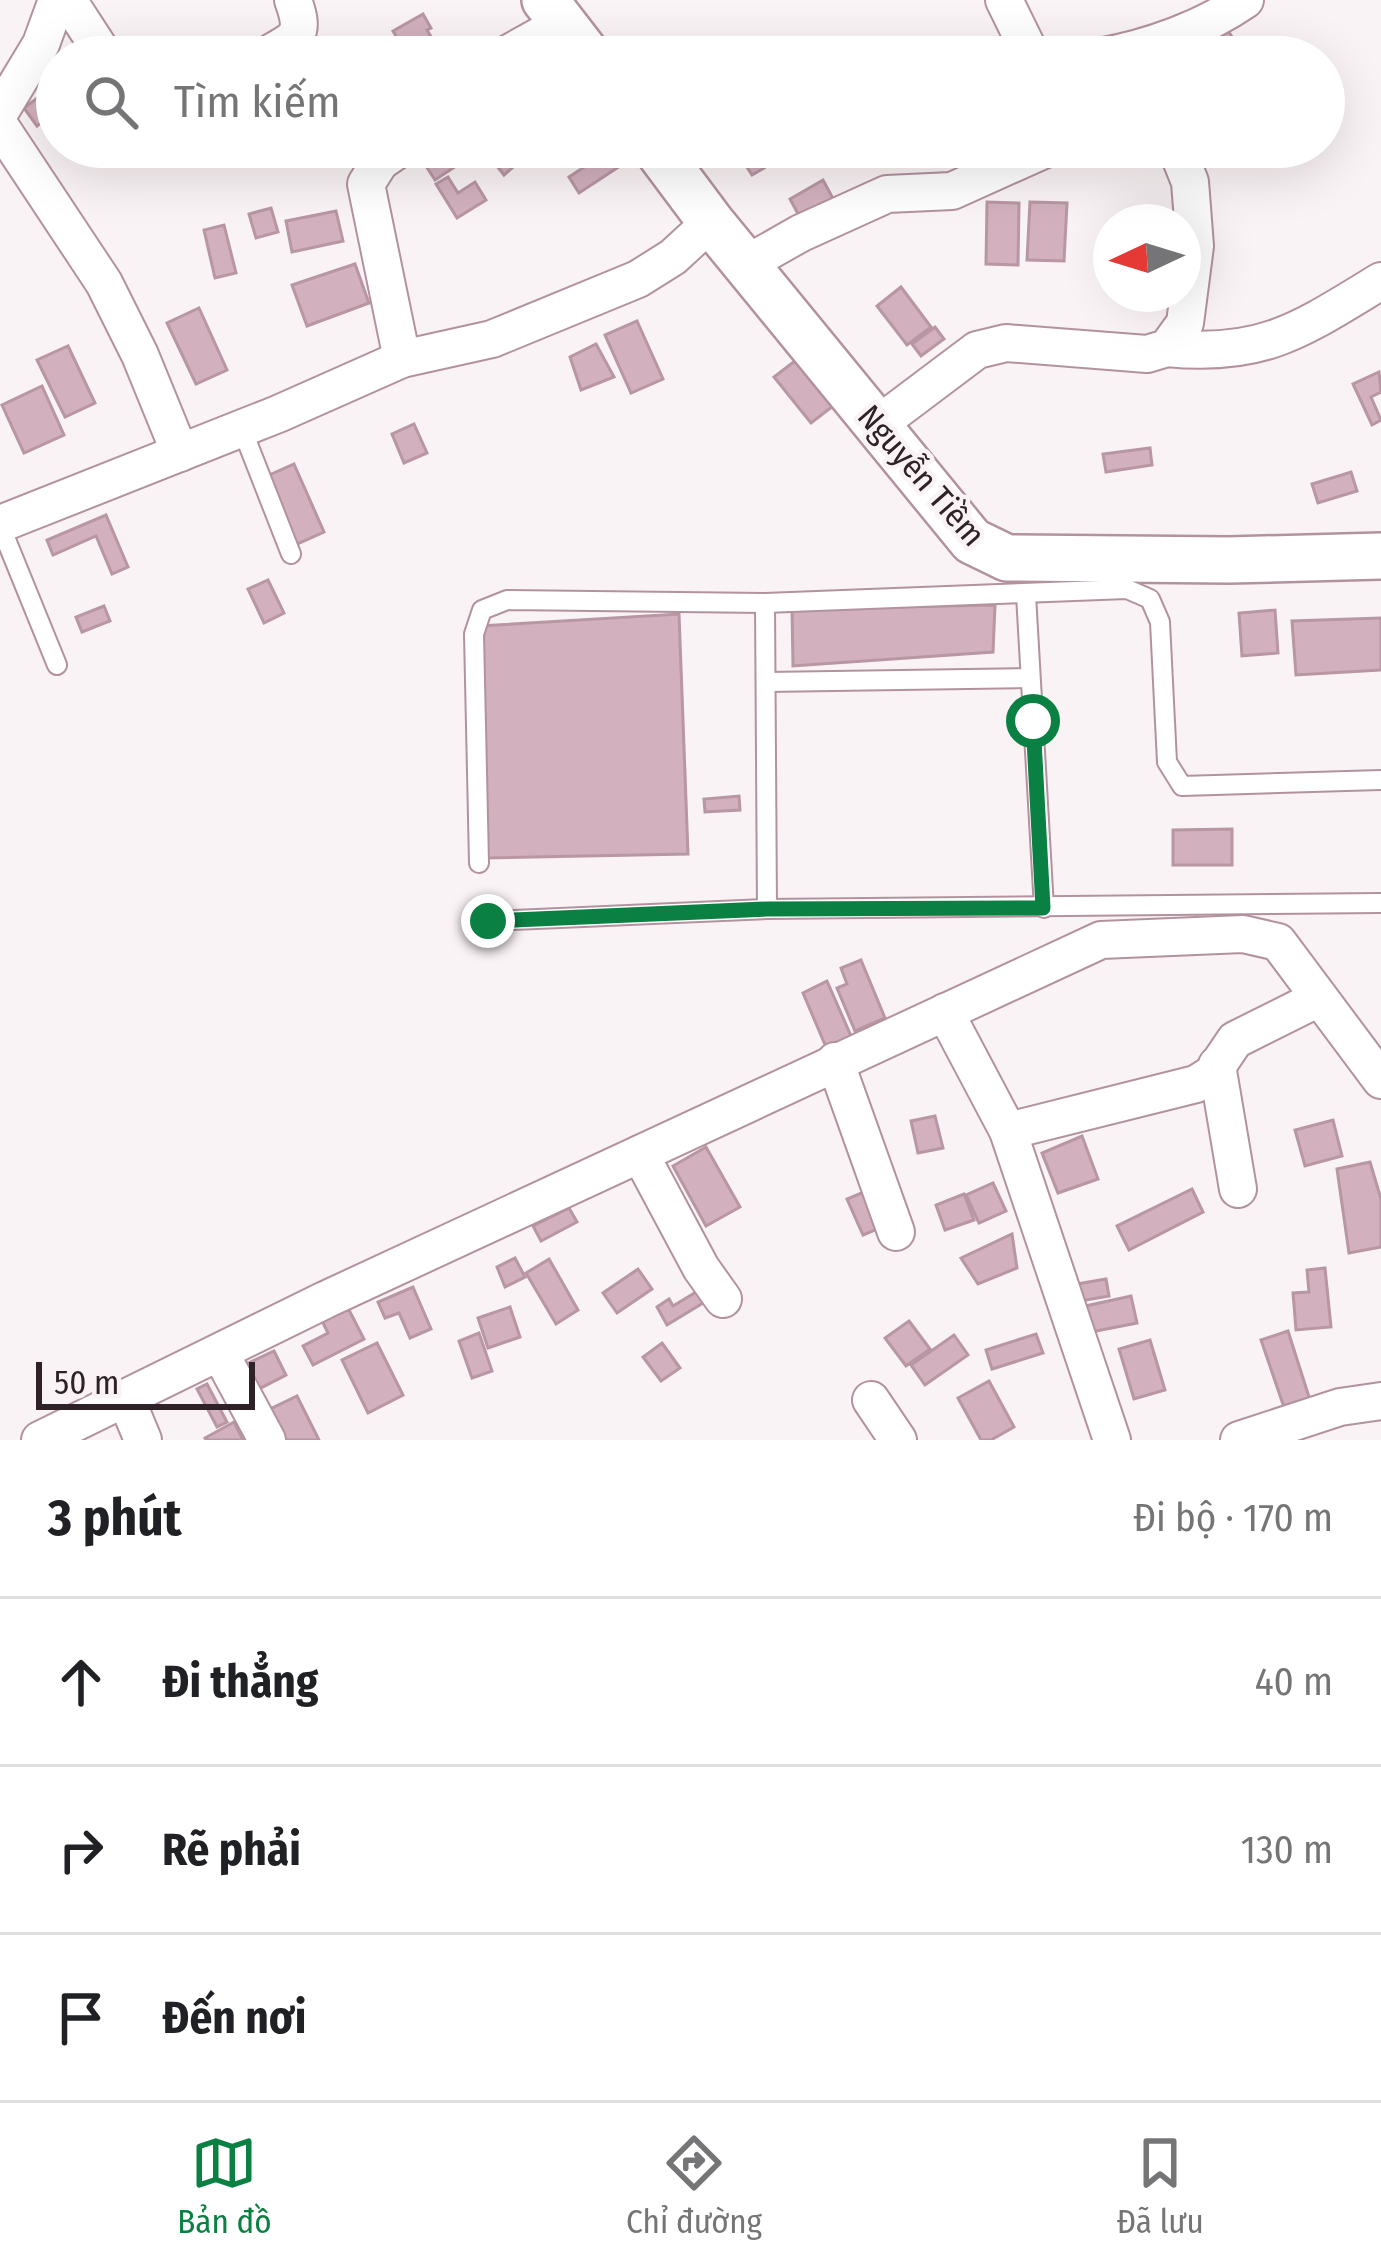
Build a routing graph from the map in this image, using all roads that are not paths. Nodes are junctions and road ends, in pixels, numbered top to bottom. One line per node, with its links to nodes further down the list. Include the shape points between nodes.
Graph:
1 (57, 0): 7 (street)
2 (68, 0): 8 (street)
3 (293, 0): 9 (street)
4 (1004, 0): 11 (street)
5 (1245, 0): 12 (street)
6 (563, 18): 10 (street)
7 (44, 36)
8 (91, 36)
9 (297, 36)
10 (535, 36)
11 (1022, 36)
12 (1175, 36)
13 (36, 52): 14 (street)
14 (0, 112)
15 (0, 126): 27 (street, via 111,296)
16 (376, 168): 24 (street, via 366,184)
17 (671, 168): 20 (street, Nguyễn Tiềm)
18 (1003, 168): 21 (street, via 952,191 886,194)
19 (1184, 168): 23 (street, via 1195,247 1185,323)
20 (711, 222): 21 (street, Nguyễn Tiềm); 24 (street, via 638,279 492,339)
21 (748, 263): 25 (street, Nguyễn Tiềm)
22 (1381, 281): 23 (street, via 1267,344)
23 (1167, 349): 25 (street, via 990,346)
24 (403, 359): 26 (street)
25 (875, 426): 30 (street, Nguyễn Tiềm, via 972,541 1007,558)
26 (242, 428): 27 (street); 29 (lane)
27 (180, 453): 28 (street)
28 (0, 525): 33 (lane)
29 (291, 554)
30 (1381, 556)
31 (1026, 595): 32 (lane); 34 (lane); 36 (lane, via 1127,589 1150,598 1160,622 1166,762 1182,786)
32 (765, 603): 35 (lane); 37 (lane, via 507,600 482,610 474,634)
33 (57, 665)
34 (1030, 678): 35 (lane); 39 (lane)
35 (766, 682): 40 (lane)
36 (1381, 780)
37 (478, 863)
38 (1381, 903): 39 (lane)
39 (1043, 908): 40 (lane)
40 (767, 909): 41 (lane)
41 (488, 921)
42 (1319, 998): 43 (street, via 1287,951 1268,938 1131,938 1101,940); 45 (street, via 1235,1040); 46 (street)
43 (945, 1012): 44 (street); 47 (street)
44 (835, 1061): 48 (street); 50 (street)
45 (1217, 1065): 47 (street, via 1196,1084); 49 (street)
46 (1381, 1080)
47 (1007, 1131): 60 (street)
48 (640, 1154): 51 (street); 52 (street)
49 (1238, 1189)
50 (896, 1232)
51 (723, 1299)
52 (220, 1352): 53 (street); 58 (street)
53 (126, 1400): 56 (street); 57 (street)
54 (871, 1400): 59 (street)
55 (1381, 1401): 61 (street)
56 (40, 1440)
57 (143, 1440)
58 (267, 1440)
59 (898, 1440)
60 (1112, 1440)
61 (1239, 1440)

